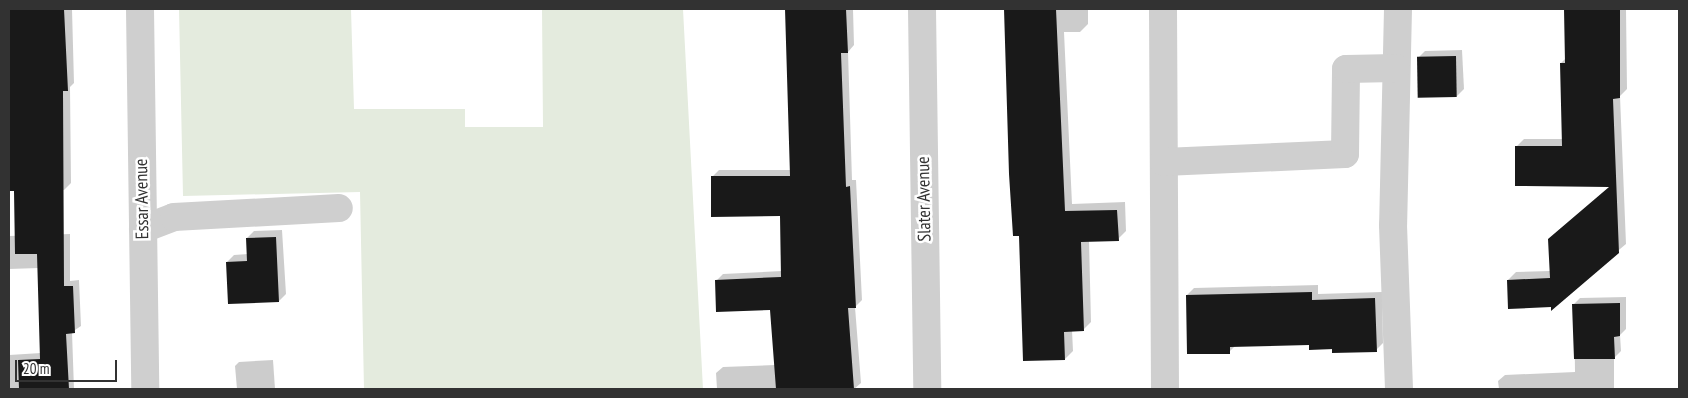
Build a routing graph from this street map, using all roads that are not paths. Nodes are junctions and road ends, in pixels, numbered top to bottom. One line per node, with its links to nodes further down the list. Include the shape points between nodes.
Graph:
1 (140, 9): 8 (street, Essar Avenue)
2 (922, 9): 10 (street, Slater Avenue)
3 (1163, 9): 6 (street)
4 (1398, 9): 5 (street)
5 (1396, 68): 6 (street, via 1346,69 1345,154); 12 (street, via 1393,225)
6 (1164, 162): 11 (street)
7 (339, 208): 8 (street, via 174,218)
8 (143, 228): 9 (street, Essar Avenue)
9 (145, 389)
10 (927, 389)
11 (1166, 389)
12 (1399, 389)

